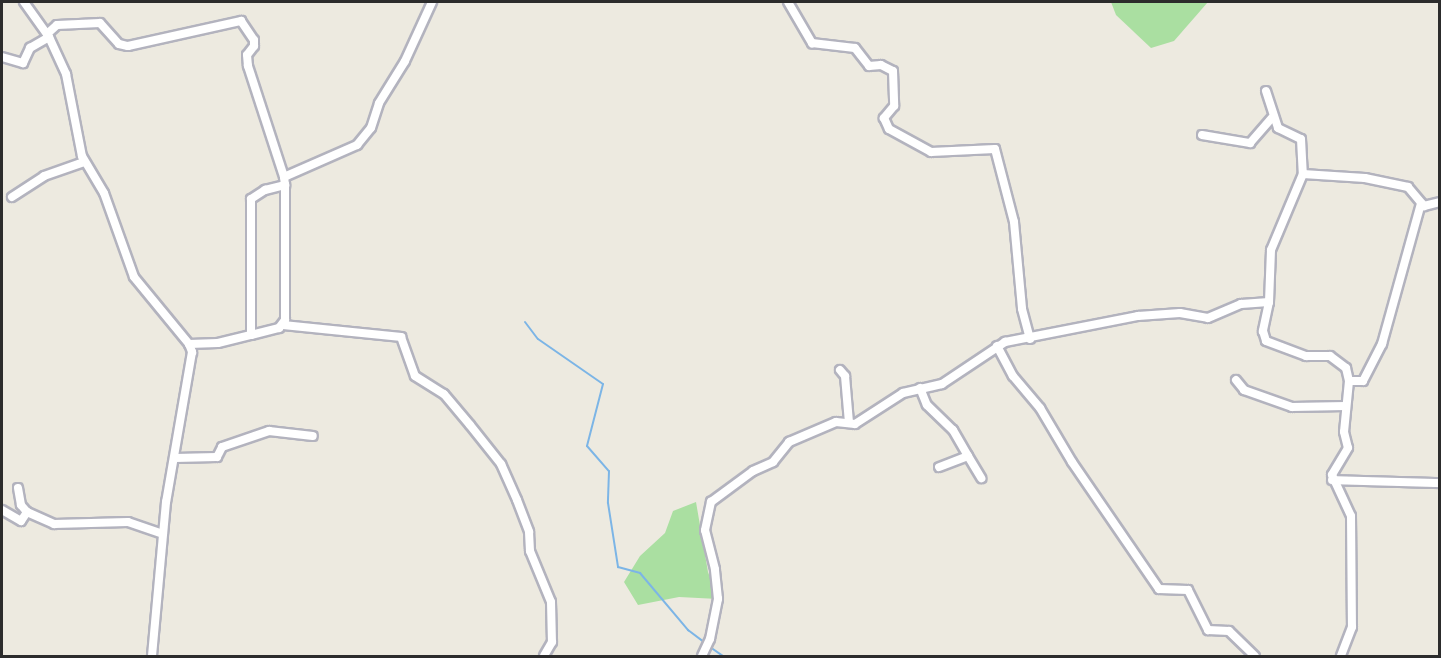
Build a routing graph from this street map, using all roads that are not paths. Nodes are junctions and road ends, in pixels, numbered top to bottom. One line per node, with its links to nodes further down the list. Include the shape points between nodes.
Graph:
1 (24, 2): 4 (street)
2 (432, 2): 11 (street, via 405,61 379,103 371,128 357,145)
3 (788, 2): 18 (street, via 812,43 855,48 869,66 881,65 893,72 894,106 884,118 889,129 931,152 995,149 1014,222 1022,309)
4 (48, 35): 5 (street, via 30,48 23,63); 9 (street, via 66,74); 11 (street, via 57,25 100,23 119,44 128,46 241,21 254,40 247,55 248,66)
5 (2, 57)
6 (1266, 91): 7 (street)
7 (1272, 118): 8 (street, via 1250,143); 10 (street, via 1278,128 1301,139)
8 (1202, 135)
9 (84, 162): 12 (street, via 44,176); 19 (street, via 104,193 134,277)
10 (1304, 174): 14 (street, via 1365,178 1408,187); 15 (street, via 1271,250)
11 (284, 181): 16 (street); 17 (street, via 254,195 250,203)
12 (12, 197)
13 (1440, 202): 14 (street, via 1428,207)
14 (1421, 203): 23 (street, via 1382,344 1365,370 1363,381)
15 (1269, 302): 18 (street, via 1241,304 1213,317 1180,313 1138,316); 23 (street, via 1263,331 1266,341 1306,356 1330,356 1346,368)
16 (283, 325): 17 (street); 39 (street, via 399,335 416,376 444,394 493,455 524,518 530,551 551,602 552,642)
17 (251, 335): 19 (street, via 218,343)
18 (1030, 339): 20 (street)
19 (189, 344): 29 (street, via 191,360)
20 (997, 346): 24 (street, via 942,384); 41 (street, via 1013,376 1040,408 1159,590 1188,590 1208,630 1229,631)
21 (840, 370): 26 (street, via 845,376)
22 (1236, 380): 25 (street, via 1244,390 1292,407)
23 (1349, 381): 25 (street)
24 (920, 388): 26 (street, via 897,396 855,424); 28 (street, via 927,405 953,430)
25 (1346, 406): 32 (street, via 1344,432 1348,448 1333,468)
26 (849, 423): 40 (street, via 836,422 789,442 773,462 753,471 711,502 705,530 718,599 711,639)
27 (314, 436): 29 (street, via 269,431 222,447 217,457)
28 (968, 456): 30 (street); 31 (street)
29 (175, 458): 37 (street)
30 (939, 466)
31 (981, 478)
32 (1332, 480): 33 (street); 42 (street, via 1351,516 1352,627)
33 (1440, 483)
34 (18, 488): 36 (street, via 21,505)
35 (2, 510): 36 (street, via 21,521)
36 (27, 512): 37 (street, via 54,524 128,522)
37 (163, 534): 38 (street)
38 (152, 657)
39 (544, 657)
40 (702, 657)
41 (1255, 657)
42 (1341, 657)

